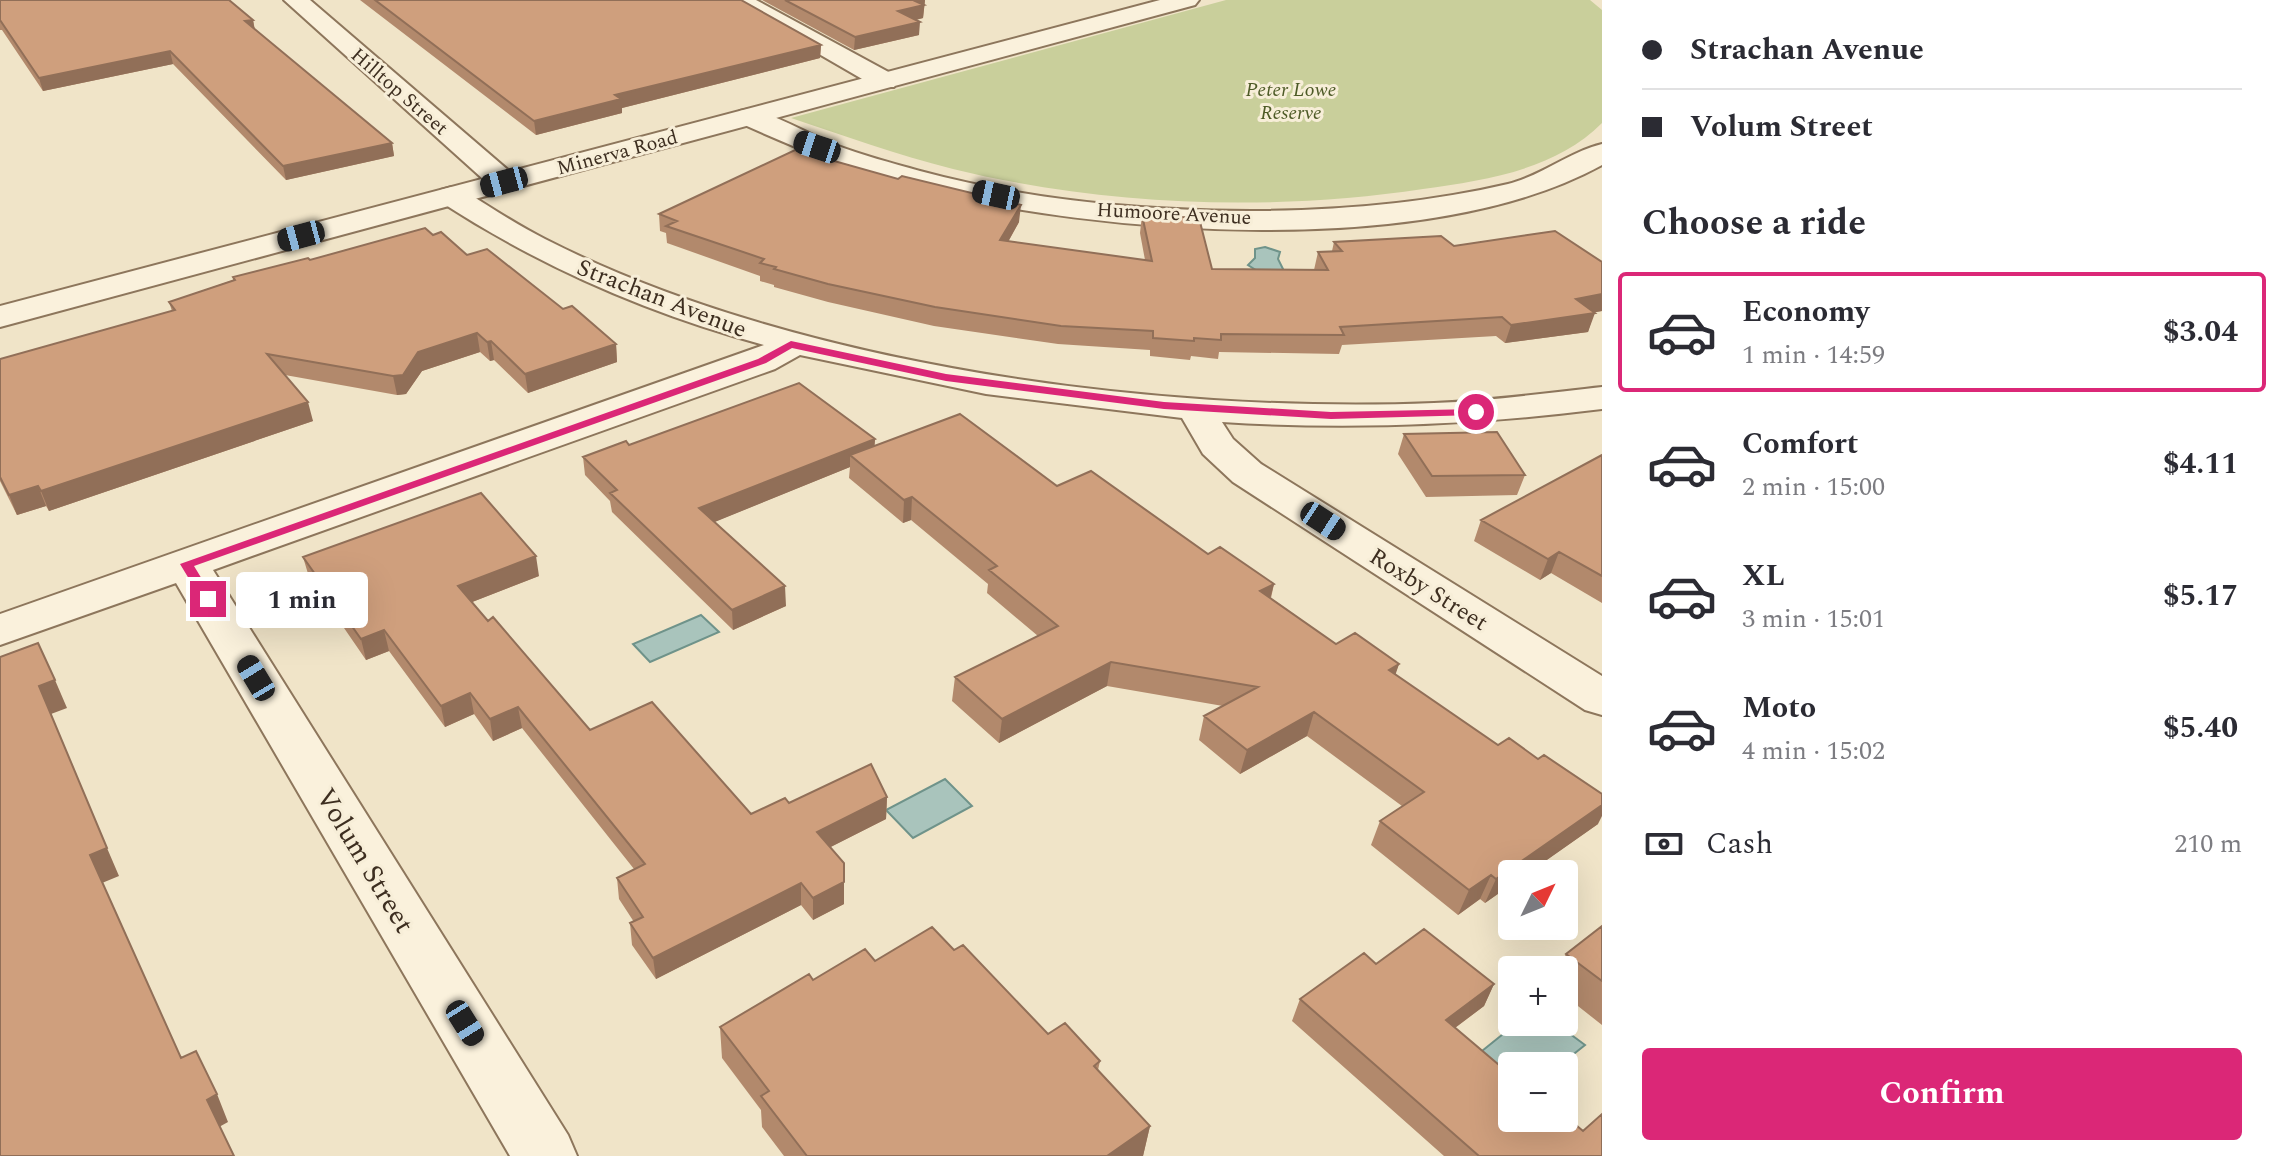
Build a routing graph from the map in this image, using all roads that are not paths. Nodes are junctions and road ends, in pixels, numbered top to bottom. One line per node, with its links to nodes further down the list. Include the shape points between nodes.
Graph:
1 (296, 0): 8 (street, Hilltop Street)
2 (738, 0): 4 (street)
3 (1187, 0): 4 (street, Minerva Road)
4 (885, 81): 5 (street, Minerva Road)
5 (750, 117): 7 (street, Humoore Avenue, via 797,141 942,184 1122,213 1360,218 1514,192); 8 (street, Minerva Road)
6 (1602, 153): 7 (street, Humoore Avenue)
7 (1566, 173): 9 (street)
8 (504, 182): 10 (street, Minerva Road)
9 (1602, 187)
10 (452, 196): 11 (street, Minerva Road); 12 (street, Strachan Avenue, via 547,253)
11 (0, 317)
12 (791, 345): 14 (street, Strachan Avenue, via 946,378); 15 (street, via 762,361)
13 (1602, 398): 14 (street, Strachan Avenue, via 1461,412 1331,415)
14 (1195, 408): 17 (street, Roxby Street, via 1217,446 1247,473)
15 (187, 564): 16 (street); 18 (street, Volum Street)
16 (0, 630)
17 (1602, 698)
18 (545, 1156)

